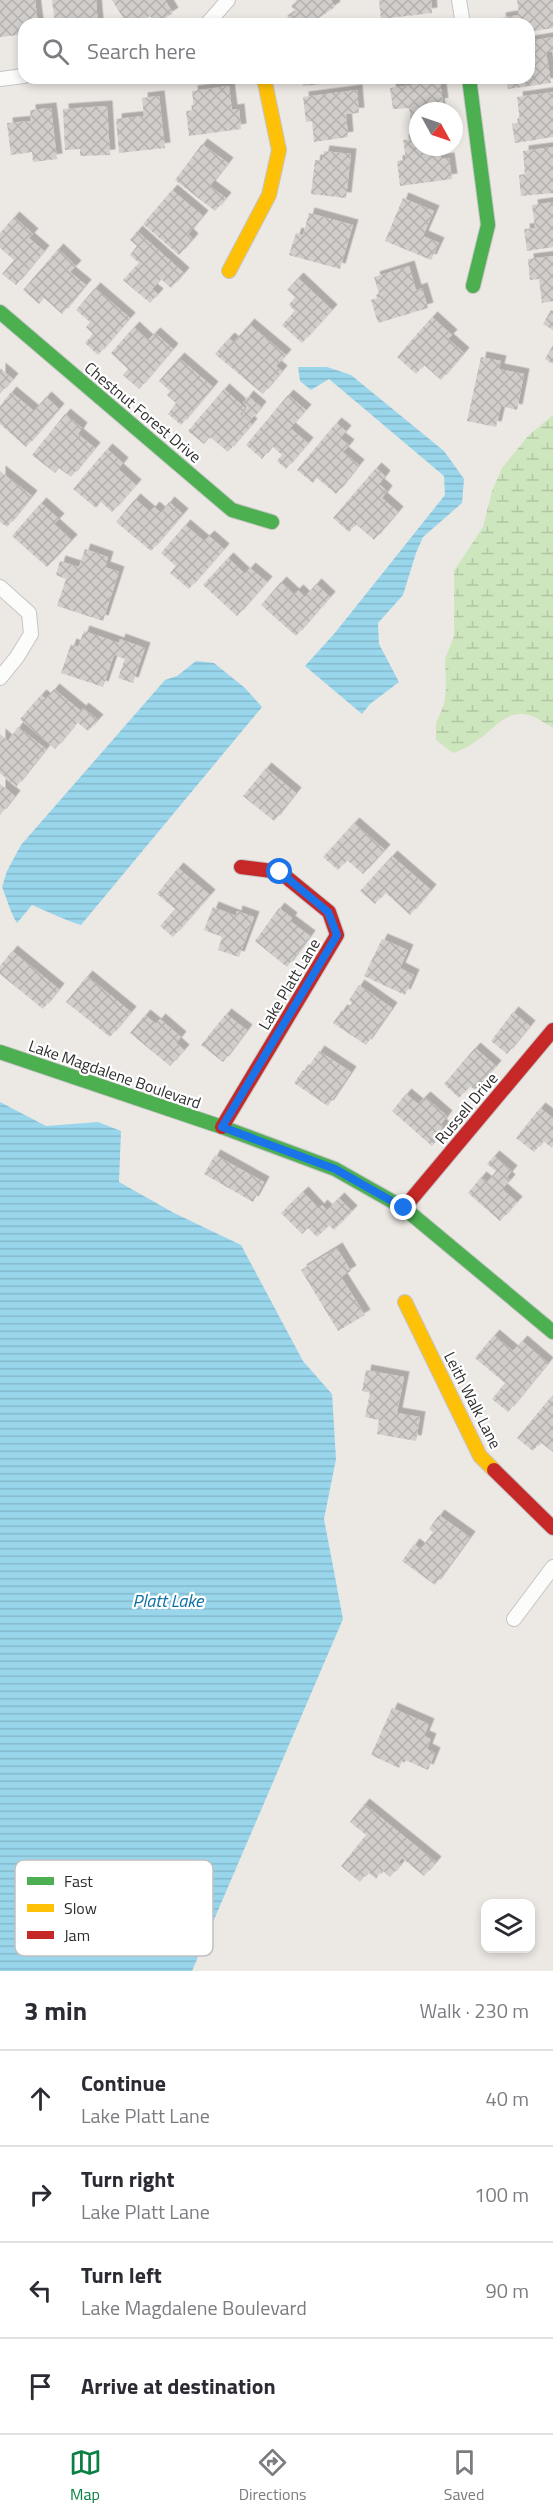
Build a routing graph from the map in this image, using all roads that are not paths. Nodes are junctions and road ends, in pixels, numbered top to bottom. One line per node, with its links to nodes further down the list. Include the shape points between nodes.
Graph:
1 (228, 0): 3 (street)
2 (459, 0): 4 (street)
3 (217, 18)
4 (461, 18)
5 (18, 77): 6 (street)
6 (0, 79)
7 (265, 84): 9 (street, via 279,150 269,195)
8 (470, 84): 10 (street, via 488,225)
9 (229, 271)
10 (473, 286)
11 (0, 312): 12 (street, Chestnut Forest Drive, via 232,510)
12 (272, 522)
13 (0, 587): 14 (street, via 29,613 31,634)
14 (0, 678)
15 (241, 867): 18 (street, Lake Platt Lane, via 280,872 328,912 337,935)
16 (553, 1030): 19 (street, Russell Drive)
17 (0, 1052): 18 (street, Lake Magdalene Boulevard)
18 (222, 1127): 19 (street, Lake Magdalene Boulevard, via 335,1169)
19 (404, 1208): 21 (street, Lake Magdalene Boulevard)
20 (405, 1302): 22 (street, Leith Walk Lane, via 480,1455)
21 (553, 1332)
22 (553, 1528)
23 (553, 1567): 24 (street)
24 (514, 1619)

